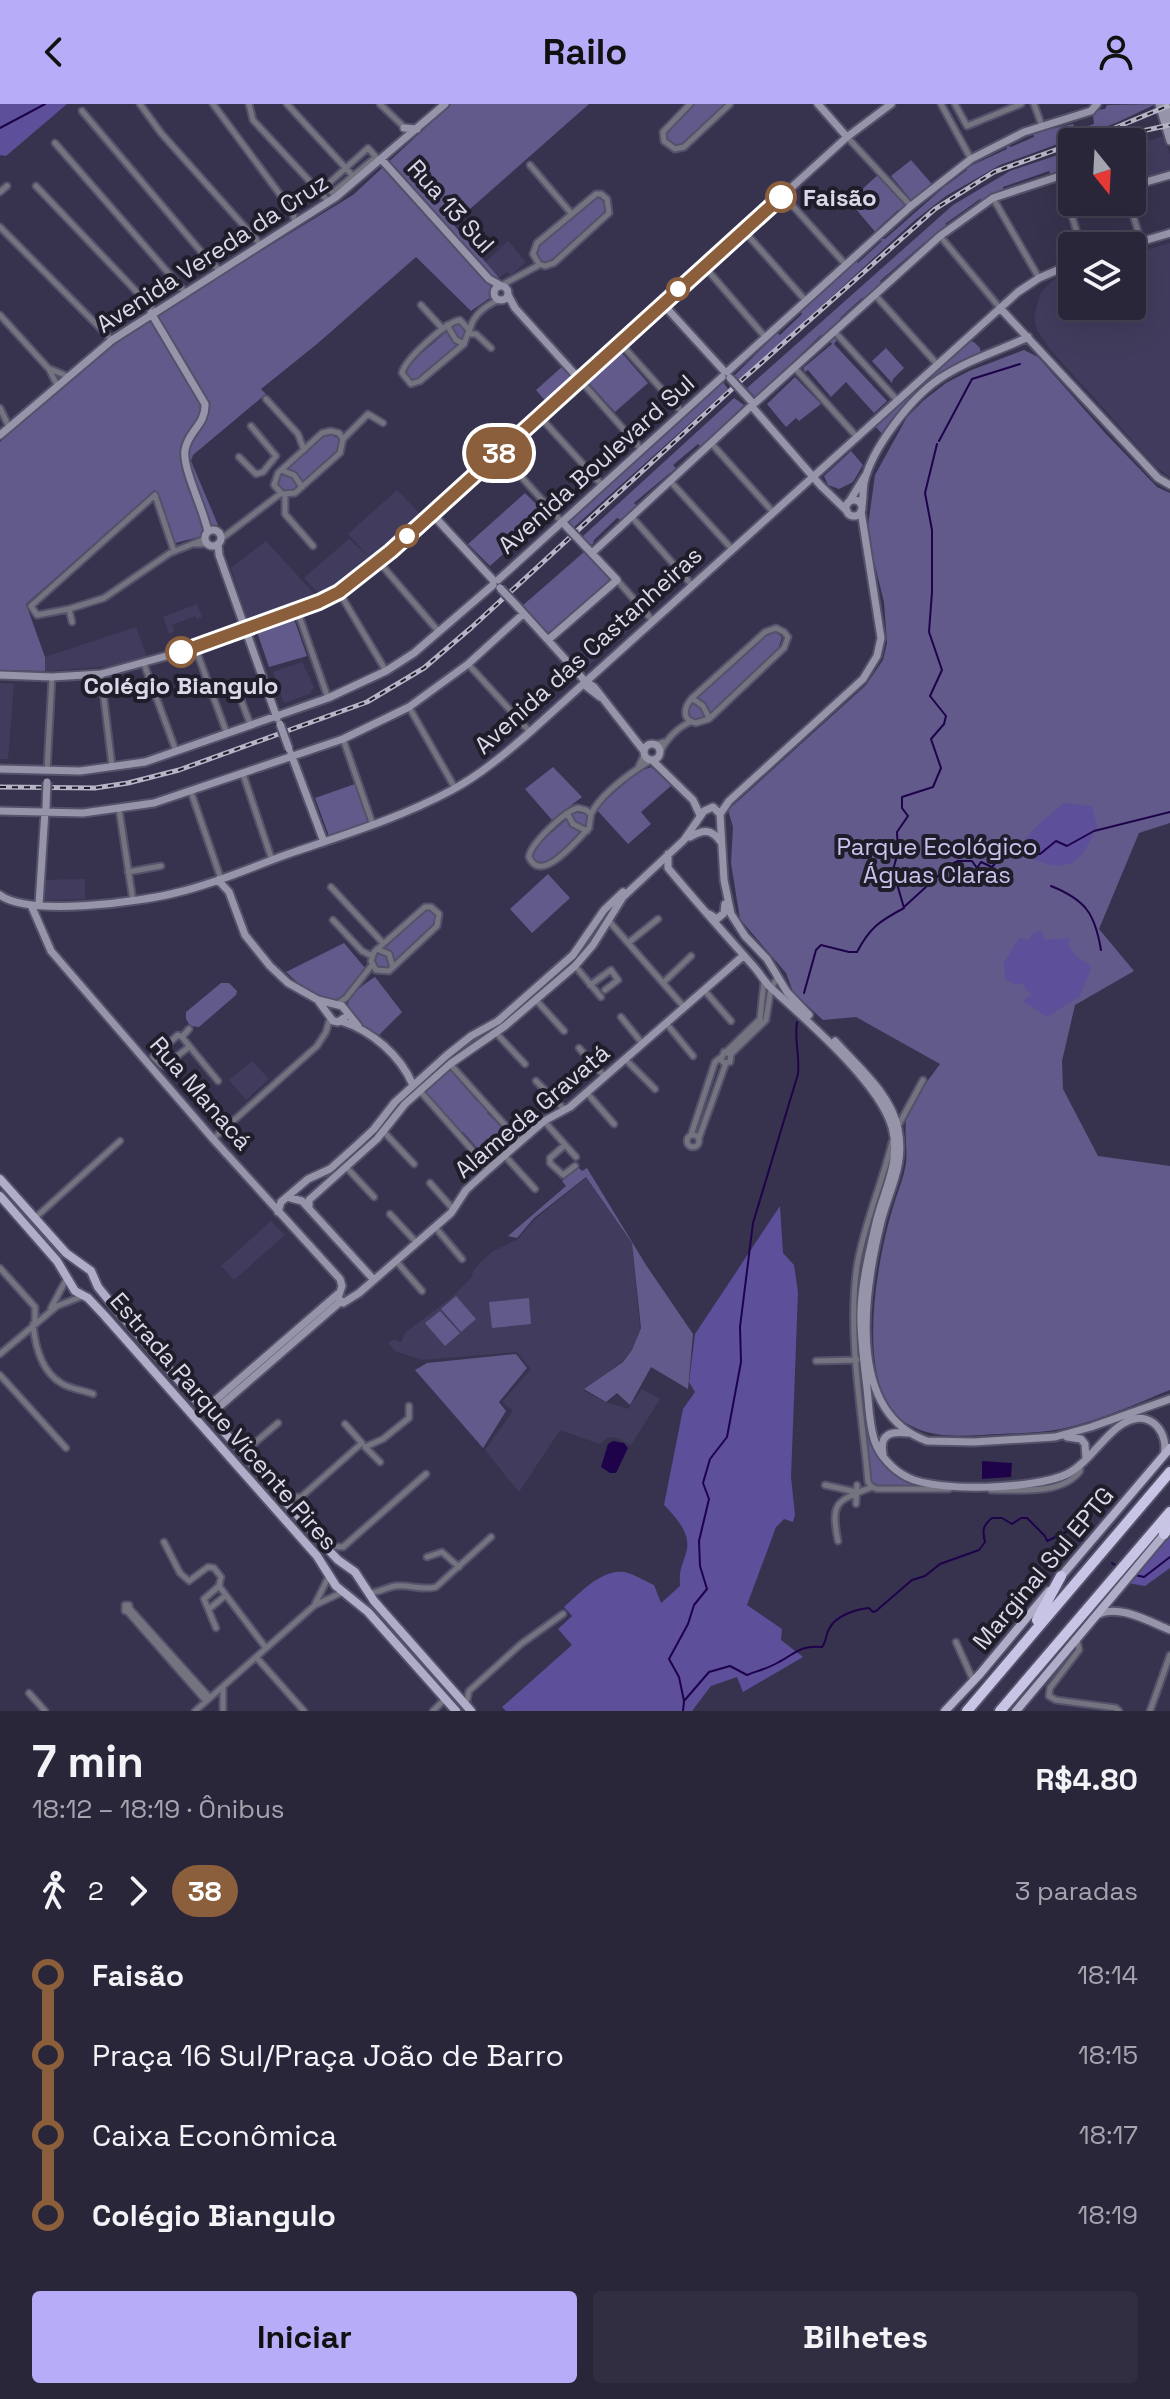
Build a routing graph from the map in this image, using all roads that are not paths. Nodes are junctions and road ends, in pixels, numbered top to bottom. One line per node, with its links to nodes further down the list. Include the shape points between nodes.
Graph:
1 (140, 104): 49 (street)
2 (213, 104): 40 (street)
3 (249, 104): 38 (street, via 253,120)
4 (287, 104): 28 (street)
5 (380, 104): 21 (street)
6 (445, 104): 21 (street, Avenida Vereda da Cruz)
7 (690, 104): 8 (street, via 663,132 664,141 675,149 684,147)
8 (730, 104)
9 (818, 104): 22 (street)
10 (891, 104): 22 (street)
11 (941, 104): 25 (street)
12 (956, 104): 13 (street, via 969,126)
13 (1021, 104)
14 (1034, 104): 20 (street)
15 (1159, 104): 23 (street)
16 (1165, 104): 19 (street)
17 (1094, 107): 20 (street, Avenida Boulevard Sul)
18 (82, 111): 51 (street)
19 (1170, 120)
20 (1042, 126): 25 (street, Avenida Boulevard Sul)
21 (408, 132): 26 (street, Avenida Vereda da Cruz)
22 (847, 137): 36 (street); 39 (street)
23 (1170, 141)
24 (55, 143): 60 (street)
25 (971, 159): 39 (street, Avenida Boulevard Sul)
26 (382, 160): 38 (street, Avenida Vereda da Cruz); 61 (street, Rua 13 Sul)
27 (530, 165): 41 (street)
28 (346, 168): 30 (street); 30 (street, via 368,148 376,157); 38 (street, via 327,185)
29 (1170, 175): 32 (street)
30 (353, 176): 38 (street, via 336,190)
31 (1058, 177): 37 (street)
32 (1146, 182)
33 (7, 186): 35 (street)
34 (36, 186): 68 (street)
35 (0, 192)
36 (783, 195): 45 (street); 53 (street)
37 (993, 198): 47 (street); 59 (street)
38 (333, 200): 42 (street, Avenida Vereda da Cruz)
39 (911, 206): 53 (street, Avenida Boulevard Sul)
40 (293, 212): 42 (street); 43 (street)
41 (571, 213): 50 (street, via 537,243); 52 (street, via 593,195 601,194 609,202 609,213 554,263)
42 (306, 218): 43 (street, Avenida Vereda da Cruz)
43 (295, 224): 49 (street, Avenida Vereda da Cruz)
44 (0, 227): 76 (street)
45 (744, 231): 54 (street); 63 (street)
46 (1170, 233): 48 (street)
47 (940, 236): 62 (street); 66 (street)
48 (1146, 240)
49 (259, 248): 57 (street, Avenida Vereda da Cruz)
50 (534, 257): 52 (street); 55 (street)
51 (213, 265): 57 (street); 58 (street)
52 (540, 265): 55 (street)
53 (847, 265): 63 (street, Avenida Boulevard Sul)
54 (704, 266): 65 (street); 75 (street)
55 (527, 270): 61 (street)
56 (1058, 270): 59 (street, Avenida das Castanheiras)
57 (221, 271): 58 (street, Avenida Vereda da Cruz)
58 (212, 276): 60 (street, Avenida Vereda da Cruz)
59 (1039, 278): 66 (street, Avenida das Castanheiras)
60 (185, 292): 68 (street, Avenida Vereda da Cruz)
61 (501, 293): 69 (street); 85 (street, Rua 13 Sul)
62 (875, 295): 72 (street); 80 (street)
63 (806, 301): 75 (street, Avenida Boulevard Sul)
64 (421, 305): 71 (street)
65 (662, 305): 78 (street); 84 (street)
66 (1000, 308): 74 (street); 80 (street, Avenida das Castanheiras)
67 (0, 315): 82 (street)
68 (153, 315): 76 (street, Avenida Vereda da Cruz); 124 (street, via 205,404 205,417 187,442 184,459)
69 (477, 315): 70 (street); 73 (street)
70 (460, 320): 71 (street); 73 (street)
71 (445, 327): 77 (street); 77 (street, via 405,364 407,382 420,381)
72 (834, 331): 81 (street); 88 (street)
73 (469, 334): 77 (street); 79 (street)
74 (1028, 337): 106 (street, via 928,387 885,438); 111 (street)
75 (766, 338): 84 (street, Avenida Boulevard Sul)
76 (112, 340): 83 (street, Avenida Vereda da Cruz)
77 (464, 344)
78 (621, 344): 85 (street); 91 (street)
79 (491, 348)
80 (937, 364): 88 (street, Avenida das Castanheiras)
81 (794, 367): 89 (street); 98 (street)
82 (49, 369): 83 (street); 86 (street)
83 (67, 376): 86 (street, Avenida Vereda da Cruz)
84 (725, 376): 89 (street, bridge); 91 (street, Avenida Boulevard Sul)
85 (580, 380): 92 (street); 101 (street, Rua 13 Sul)
86 (57, 385): 93 (street, Avenida Vereda da Cruz)
87 (266, 399): 102 (street, via 298,434)
88 (897, 400): 98 (street, Avenida das Castanheiras)
89 (752, 405): 100 (street); 108 (street)
90 (2, 411): 93 (street); 96 (street)
91 (683, 413): 101 (street, Avenida Boulevard Sul)
92 (540, 417): 103 (street); 110 (street)
93 (18, 419): 96 (street, Avenida Vereda da Cruz)
94 (383, 423): 99 (street, via 368,414)
95 (251, 426): 105 (street, via 276,456)
96 (9, 427): 97 (street, Avenida Vereda da Cruz)
97 (0, 435)
98 (857, 437): 108 (street, Avenida das Castanheiras)
99 (343, 439): 102 (street, via 339,433 326,432); 112 (street, via 340,453)
100 (711, 443): 109 (street); 119 (street)
101 (641, 449): 110 (street, Avenida Boulevard Sul)
102 (304, 450): 107 (street)
103 (499, 452): 121 (street); 123 (street)
104 (239, 457): 105 (street, via 256,474)
105 (267, 465): 107 (street)
106 (869, 471): 117 (street); 118 (street)
107 (278, 473): 112 (street, via 294,475); 113 (street)
108 (815, 477): 115 (street); 119 (street, Avenida das Castanheiras)
109 (670, 481): 122 (street); 127 (street)
110 (602, 485): 123 (street, Avenida Boulevard Sul)
111 (1170, 485)
112 (302, 487): 114 (street)
113 (276, 488): 114 (street); 116 (street)
114 (283, 494): 116 (street); 126 (street, via 285,514)
115 (832, 497): 117 (street); 120 (street)
116 (270, 500): 124 (street)
117 (849, 502): 118 (street, via 859,501); 120 (street)
118 (862, 509): 120 (street); 125 (street)
119 (773, 512): 127 (street, Avenida das Castanheiras)
120 (849, 513): 125 (street)
121 (432, 514): 130 (street); 132 (street)
122 (631, 516): 129 (street); 133 (street)
123 (563, 524): 129 (street, bridge); 132 (street, Avenida Boulevard Sul)
124 (214, 538): 128 (street); 140 (street)
125 (864, 538): 174 (street, via 880,623 874,662 863,679)
126 (313, 546)
127 (732, 549): 133 (street, Avenida das Castanheiras)
128 (174, 551): 135 (street, via 110,595); 135 (street, via 155,495 31,606 37,615)
129 (592, 553): 131 (street)
130 (379, 562): 134 (street); 141 (street)
131 (617, 580): 138 (street); 142 (street)
132 (496, 583): 137 (street, bridge); 141 (street, Avenida Boulevard Sul)
133 (692, 585): 138 (street, Avenida das Castanheiras)
134 (339, 592): 136 (street); 146 (street)
135 (69, 609): 139 (street)
136 (297, 610): 140 (street); 152 (street)
137 (523, 614): 142 (street); 145 (street)
138 (653, 621): 150 (street, Avenida das Castanheiras)
139 (72, 622)
140 (246, 629): 143 (street); 157 (street)
141 (439, 632): 146 (street, Avenida Boulevard Sul)
142 (548, 640): 150 (street)
143 (195, 647): 144 (street); 162 (street)
144 (144, 664): 147 (street); 164 (street)
145 (468, 664): 154 (street); 161 (street)
146 (386, 671): 152 (street, Avenida Boulevard Sul)
147 (101, 674): 149 (street); 167 (street)
148 (0, 675): 149 (street)
149 (52, 677): 169 (street)
150 (585, 681): 161 (street, Avenida das Castanheiras); 166 (street)
151 (235, 684): 159 (street)
152 (328, 698): 157 (street, Avenida Boulevard Sul)
153 (692, 698): 155 (street); 156 (street); 156 (street, via 765,632 784,632 784,648)
154 (409, 707): 163 (street); 171 (street)
155 (686, 716): 158 (street); 160 (street)
156 (709, 719): 158 (street)
157 (278, 720): 159 (street, Avenida Boulevard Sul); 165 (street, bridge)
158 (691, 722): 160 (street)
159 (251, 726): 162 (street, Avenida Boulevard Sul)
160 (681, 727): 166 (street)
161 (530, 732): 171 (street, Avenida das Castanheiras)
162 (227, 734): 164 (street, Avenida Boulevard Sul)
163 (343, 739): 165 (street); 183 (street)
164 (176, 752): 167 (street, Avenida Boulevard Sul)
165 (291, 753): 170 (street); 186 (street)
166 (652, 753): 173 (street); 179 (street)
167 (112, 767): 169 (street, Avenida Boulevard Sul)
168 (0, 769): 169 (street, Avenida Boulevard Sul)
169 (47, 771): 177 (street, bridge)
170 (243, 774): 172 (street); 189 (street)
171 (455, 788): 183 (street, Avenida das Castanheiras)
172 (191, 792): 176 (street); 194 (street)
173 (693, 800): 175 (street); 182 (street)
174 (729, 801): 175 (street); 181 (street)
175 (711, 807): 181 (street); 182 (street)
176 (119, 809): 177 (street); 193 (street)
177 (46, 810): 178 (street); 200 (street)
178 (0, 811)
179 (588, 812): 180 (street, via 574,808); 184 (street, via 592,822)
180 (567, 813): 184 (street, via 573,824); 184 (street, via 530,848 534,866 549,866)
181 (720, 814): 187 (street)
182 (700, 815): 185 (street)
183 (373, 825): 186 (street, Avenida das Castanheiras)
184 (587, 831)
185 (684, 840): 187 (street, via 705,830); 188 (street)
186 (324, 842): 189 (street, Avenida das Castanheiras)
187 (721, 843): 197 (street)
188 (668, 854): 191 (street); 192 (street)
189 (273, 860): 194 (street, Avenida das Castanheiras)
190 (161, 866): 193 (street)
191 (668, 868): 192 (street); 201 (street)
192 (649, 871): 195 (street)
193 (128, 872): 199 (street)
194 (223, 879): 199 (street, Avenida das Castanheiras); 228 (street, via 245,935 288,983)
195 (635, 884): 202 (street); 218 (street, via 609,904)
196 (331, 887): 207 (street)
197 (725, 891): 201 (street, via 721,916 715,919); 205 (street)
198 (0, 895): 200 (street, Avenida das Castanheiras, via 14,903)
199 (133, 901): 200 (street, Avenida das Castanheiras)
200 (38, 905): 271 (street, Rua Manacá, via 51,951)
201 (704, 911): 206 (street)
202 (608, 919): 208 (street); 214 (street)
203 (658, 919): 208 (street)
204 (333, 920): 210 (street)
205 (745, 936): 206 (street, via 727,920 722,925); 213 (street)
206 (727, 938): 212 (street)
207 (383, 943): 209 (street); 215 (street, via 425,907 439,914 437,926)
208 (628, 943): 221 (street)
209 (377, 949): 210 (street); 215 (street, via 389,954)
210 (372, 956): 216 (street)
211 (691, 956): 221 (street)
212 (743, 956): 217 (street); 225 (street, Alameda Gravatá)
213 (767, 959): 217 (street, via 773,978); 219 (street)
214 (575, 966): 218 (street); 222 (street)
215 (393, 968): 216 (street)
216 (372, 969): 227 (street)
217 (756, 969): 220 (street)
218 (555, 976): 229 (street); 256 (street)
219 (778, 976): 223 (street); 266 (street, via 881,1094)
220 (764, 980): 223 (street); 247 (street, via 760,1019)
221 (663, 983): 231 (street)
222 (590, 985): 224 (street, via 611,970 618,980); 226 (street)
223 (771, 988): 247 (street, via 766,1020); 269 (street, via 815,1027 876,1096)
224 (605, 990)
225 (704, 990): 231 (street, Alameda Gravatá); 236 (street)
226 (601, 997)
227 (346, 998): 230 (street); 232 (street)
228 (318, 1000): 230 (street); 233 (street)
229 (536, 1000): 240 (street); 242 (street)
230 (335, 1005): 232 (street); 233 (street)
231 (684, 1007): 237 (street, Alameda Gravatá)
232 (345, 1011): 235 (street); 238 (street)
233 (329, 1016): 235 (street); 241 (street)
234 (621, 1017): 244 (street)
235 (339, 1021): 238 (street); 241 (street)
236 (731, 1021)
237 (666, 1023): 244 (street, Alameda Gravatá); 248 (street)
238 (358, 1026): 254 (street)
239 (189, 1029): 243 (street)
240 (564, 1031)
241 (326, 1032): 271 (street, via 306,1057)
242 (496, 1033): 252 (street); 253 (street)
243 (182, 1037): 245 (street); 245 (street, via 153,1057 164,1066)
244 (642, 1043): 250 (street, Alameda Gravatá)
245 (189, 1047): 258 (street)
246 (579, 1048): 255 (street)
247 (729, 1053): 249 (street); 251 (street)
248 (693, 1056)
249 (720, 1058): 251 (street); 268 (street)
250 (625, 1059): 255 (street, Alameda Gravatá); 261 (street)
251 (726, 1063): 270 (street)
252 (450, 1064): 260 (street); 273 (street)
253 (525, 1064)
254 (408, 1074): 256 (street); 260 (street)
255 (605, 1077): 262 (street, Alameda Gravatá)
256 (420, 1079): 260 (street)
257 (923, 1080): 266 (street)
258 (218, 1081)
259 (536, 1081): 263 (street)
260 (417, 1088): 267 (street); 275 (street, via 392,1104); 281 (street)
261 (655, 1089)
262 (587, 1093): 263 (street, Alameda Gravatá); 265 (street)
263 (565, 1110): 264 (street, Alameda Gravatá)
264 (544, 1121): 273 (street, Alameda Gravatá); 274 (street)
265 (614, 1124)
266 (898, 1126): 322 (street, via 900,1164 880,1226 867,1324 875,1391 885,1411)
267 (384, 1132): 275 (street); 278 (street)
268 (691, 1135): 270 (street); 270 (street, via 687,1141 692,1147)
269 (893, 1137): 312 (street, via 857,1265); 328 (street, via 895,1164 875,1222 861,1308 872,1428)
270 (699, 1138)
271 (213, 1139): 290 (street, Rua Manacá)
272 (120, 1141): 295 (street)
273 (520, 1142): 276 (street, Alameda Gravatá)
274 (565, 1145): 277 (street); 279 (street, via 550,1163 563,1175)
275 (361, 1148): 280 (street); 284 (street)
276 (505, 1156): 281 (street, Alameda Gravatá); 285 (street)
277 (576, 1157)
278 (414, 1164)
279 (575, 1166)
280 (346, 1167): 287 (street); 288 (street)
281 (489, 1169): 292 (street, Alameda Gravatá)
282 (0, 1179): 295 (main road)
283 (430, 1183): 292 (street)
284 (302, 1184): 287 (street, via 304,1194); 289 (street)
285 (535, 1189)
286 (0, 1196): 302 (main road)
287 (313, 1196): 291 (street)
288 (374, 1197)
289 (284, 1199): 290 (street); 291 (street, via 300,1199); 293 (street)
290 (270, 1203): 293 (street, Rua Manacá)
291 (309, 1208): 303 (street)
292 (454, 1210): 296 (street, Alameda Gravatá)
293 (278, 1212): 306 (street, Rua Manacá, via 340,1279)
294 (390, 1214): 297 (street)
295 (34, 1218): 300 (main road)
296 (435, 1227): 297 (street, Alameda Gravatá); 298 (street)
297 (417, 1243): 299 (street, Alameda Gravatá)
298 (462, 1259)
299 (396, 1261): 303 (street, Alameda Gravatá); 305 (street)
300 (77, 1262): 302 (main road, via 68,1266); 304 (main road, Estrada Parque Vicente Pires, via 91,1271)
301 (0, 1268): 308 (street)
302 (66, 1277): 307 (main road, Estrada Parque Vicente Pires); 309 (street)
303 (374, 1280): 306 (street, Alameda Gravatá)
304 (98, 1287): 307 (main road, via 95,1295); 318 (main road, Estrada Parque Vicente Pires)
305 (422, 1291)
306 (342, 1296): 318 (street); 319 (street, via 219,1407)
307 (86, 1297): 309 (street); 351 (main road, Estrada Parque Vicente Pires)
308 (35, 1307): 309 (street); 310 (street)
309 (49, 1310): 310 (street)
310 (34, 1324): 311 (street); 315 (street, via 37,1351 48,1369 61,1383)
311 (0, 1354)
312 (857, 1360): 313 (street); 335 (street)
313 (816, 1361)
314 (0, 1375): 325 (street)
315 (93, 1394)
316 (1170, 1399): 323 (street)
317 (409, 1406): 324 (street, via 409,1418 383,1439)
318 (204, 1410): 319 (main road, Estrada Parque Vicente Pires)
319 (213, 1420): 327 (main road, Estrada Parque Vicente Pires)
320 (278, 1423): 327 (street)
321 (345, 1424): 324 (street)
322 (911, 1433): 323 (street, via 941,1442); 328 (street, via 886,1435)
323 (1055, 1437): 330 (street, via 1074,1437 1085,1444 1086,1458)
324 (363, 1445): 329 (street); 338 (street)
325 (66, 1448)
326 (1167, 1452): 330 (street, via 1161,1430 1138,1418 1119,1426); 352 (main road, Marginal Sul EPTG)
327 (243, 1453): 337 (main road, Estrada Parque Vicente Pires)
328 (884, 1456): 330 (street, via 908,1478 942,1484 1033,1485)
329 (380, 1462)
330 (1080, 1466): 335 (street, via 1071,1481 1025,1490)
331 (1170, 1472): 369 (highway)
332 (426, 1474): 347 (street)
333 (825, 1485): 336 (street)
334 (857, 1485): 336 (street)
335 (872, 1487): 336 (street)
336 (857, 1492): 339 (street); 344 (street, via 835,1508)
337 (282, 1497): 338 (street); 341 (main road, Estrada Parque Vicente Pires)
338 (301, 1497): 341 (street)
339 (856, 1504)
340 (1170, 1512): 391 (highway)
341 (299, 1516): 346 (main road, Estrada Parque Vicente Pires)
342 (1168, 1529): 357 (main road)
343 (491, 1537): 350 (street)
344 (838, 1541)
345 (164, 1542): 354 (street, via 185,1579 211,1567 221,1577)
346 (323, 1544): 347 (street); 349 (main road, Estrada Parque Vicente Pires)
347 (343, 1547): 349 (street)
348 (427, 1557): 350 (street, via 442,1552)
349 (341, 1562): 351 (main road, via 330,1564); 353 (main road, Estrada Parque Vicente Pires)
350 (459, 1567): 355 (street, via 434,1588 394,1586)
351 (329, 1574): 358 (main road, Estrada Parque Vicente Pires); 360 (street)
352 (1061, 1576): 369 (highway); 375 (main road, Marginal Sul EPTG)
353 (361, 1584): 356 (main road); 358 (main road, via 358,1592)
354 (219, 1586): 359 (street); 361 (street, via 204,1599)
355 (384, 1591): 356 (street); 362 (street)
356 (367, 1593): 362 (main road)
357 (1115, 1593): 364 (street); 366 (main road)
358 (346, 1594): 360 (street); 380 (main road)
359 (226, 1595): 361 (street); 372 (street)
360 (315, 1605): 372 (street)
361 (209, 1609): 367 (street)
362 (381, 1609): 377 (main road)
363 (129, 1610): 381 (street)
364 (1118, 1611): 366 (street); 368 (street)
365 (563, 1614): 378 (street)
366 (1097, 1615): 370 (main road)
367 (216, 1628)
368 (1170, 1630)
369 (1028, 1637): 390 (highway)
370 (1077, 1639): 392 (main road); 393 (street, via 1079,1650 1049,1695)
371 (956, 1642): 375 (street)
372 (266, 1648): 374 (street)
373 (1170, 1655): 394 (street)
374 (256, 1657): 376 (street); 386 (street)
375 (974, 1680): 389 (main road, Marginal Sul EPTG)
376 (223, 1686): 381 (street); 385 (street)
377 (450, 1688): 378 (street); 382 (main road)
378 (469, 1691): 382 (street)
379 (29, 1693): 383 (street)
380 (445, 1699): 387 (street); 388 (main road)
381 (208, 1700): 384 (street)
382 (468, 1708)
383 (45, 1711)
384 (195, 1711)
385 (223, 1711)
386 (304, 1711)
387 (433, 1711)
388 (456, 1711)
389 (945, 1711)
390 (967, 1711)
391 (1000, 1711)
392 (1016, 1711)
393 (1119, 1711)
394 (1150, 1711)

